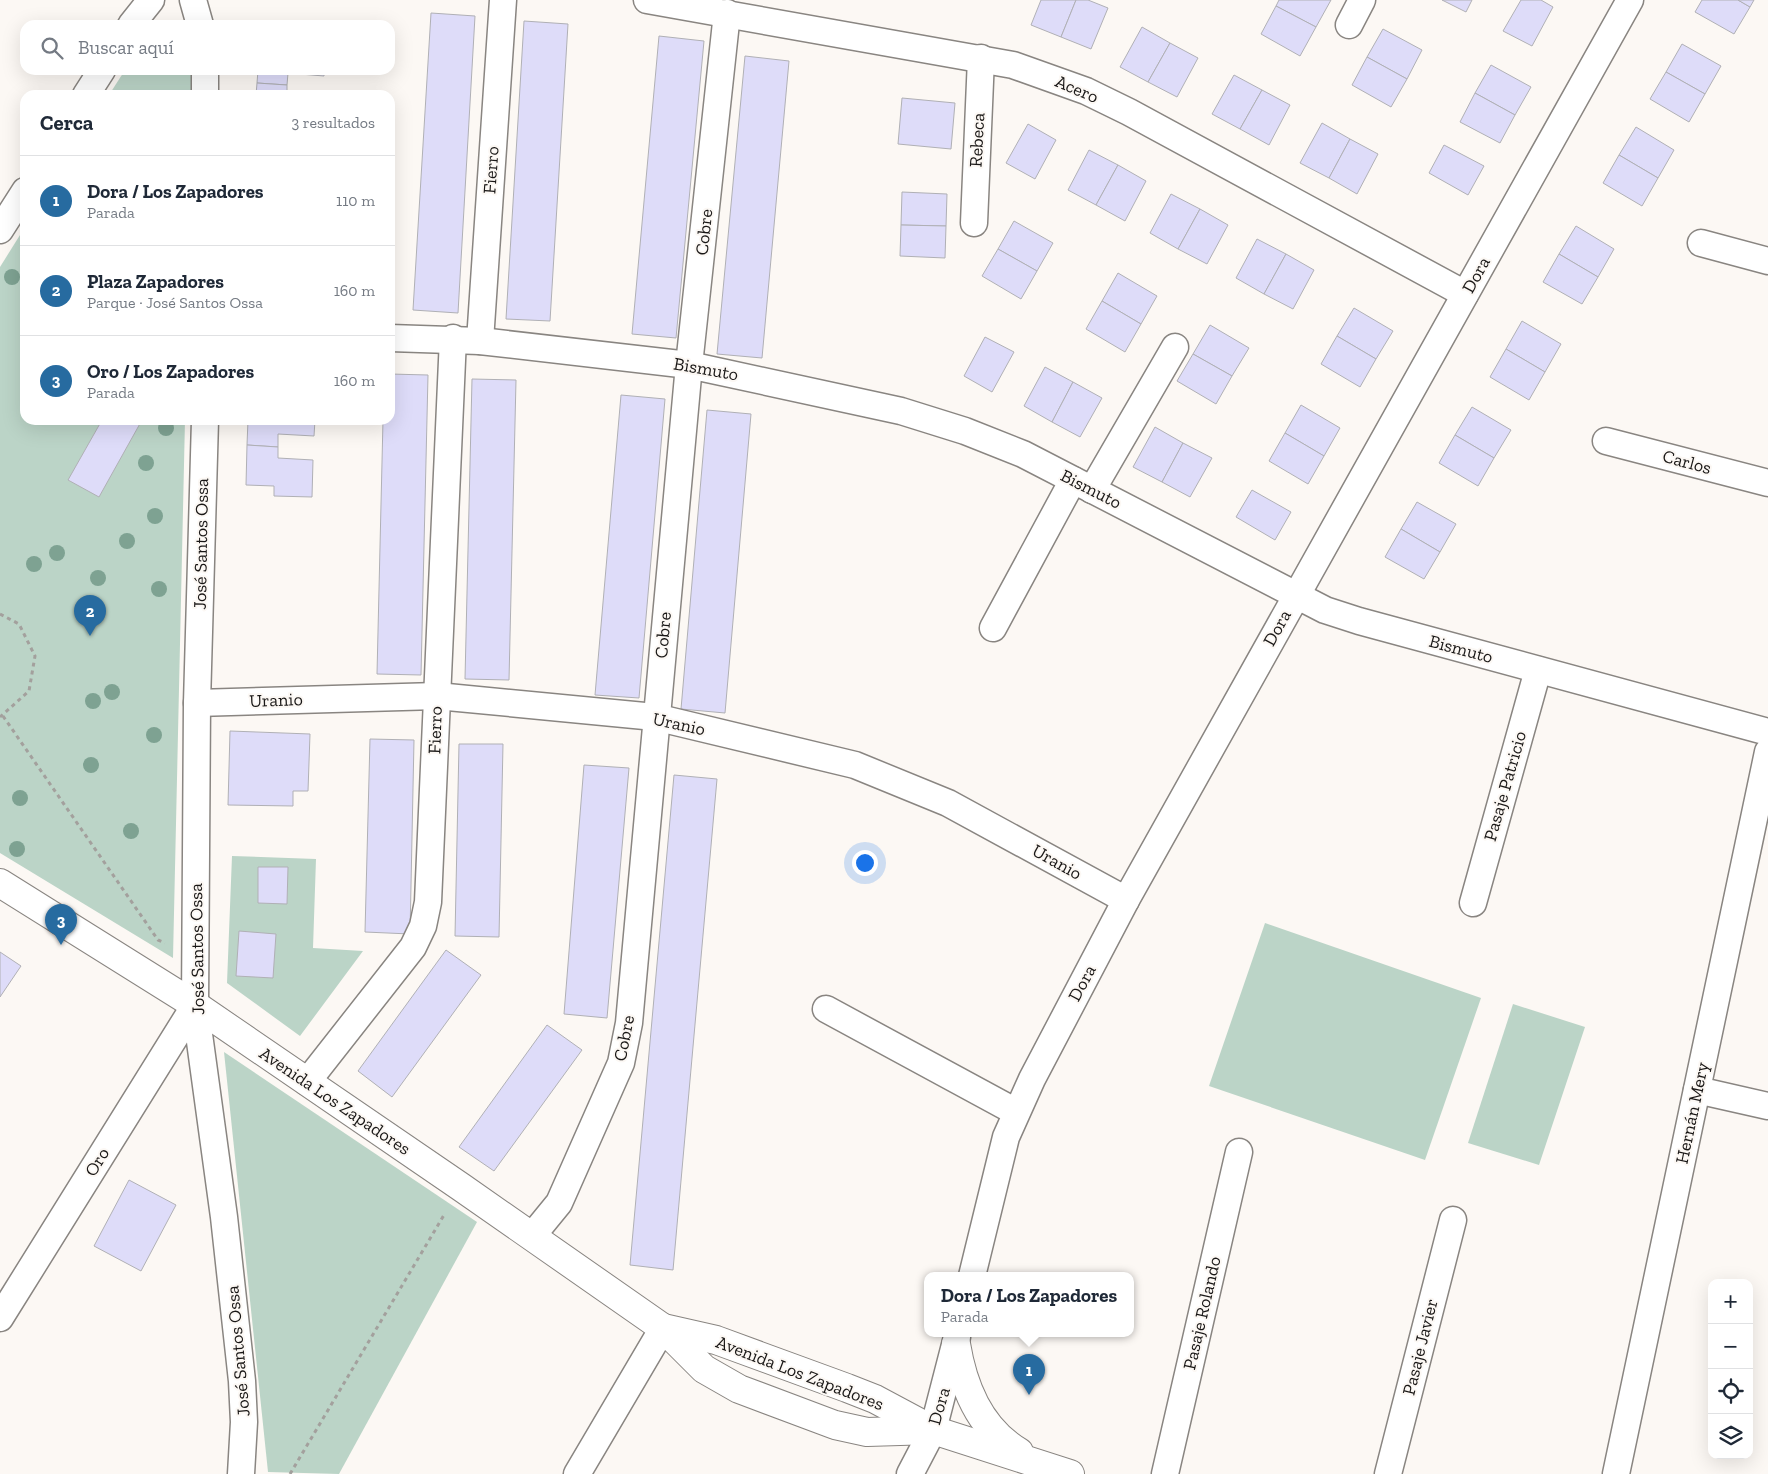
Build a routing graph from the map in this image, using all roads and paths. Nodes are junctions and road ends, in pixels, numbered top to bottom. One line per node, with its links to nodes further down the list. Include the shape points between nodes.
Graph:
1 (151, 0): 8 (street)
2 (193, 0): 9 (street)
3 (503, 0): 24 (street, Fierro)
4 (648, 0): 7 (street, Acero)
5 (1362, 0): 10 (street)
6 (1630, 0): 21 (street, Dora)
7 (727, 13): 11 (street, Acero); 26 (street, Cobre)
8 (135, 20)
9 (199, 20)
10 (1349, 25)
11 (981, 58): 17 (street, Rebeca); 21 (street, Acero, via 1043,74 1086,91)
12 (99, 75): 14 (street)
13 (205, 75): 15 (street)
14 (89, 90)
15 (205, 90)
16 (20, 199): 18 (street)
17 (974, 223)
18 (0, 230)
19 (1701, 243): 20 (street)
20 (1768, 261)
21 (1465, 294): 31 (street, Dora)
22 (395, 338): 23 (street, Bismuto)
23 (453, 338): 24 (street, Bismuto); 35 (street, Fierro)
24 (480, 341): 26 (street, Bismuto)
25 (1175, 347): 30 (street)
26 (689, 365): 30 (street, Bismuto, via 901,411 1023,454); 38 (street, Cobre)
27 (205, 425): 36 (street, José Santos Ossa)
28 (1606, 441): 29 (street, Carlos)
29 (1768, 483)
30 (1083, 485): 31 (street, Bismuto); 33 (street)
31 (1295, 596): 34 (street, Bismuto, via 1360,621); 42 (street, Dora)
32 (0, 614): 37 (path, via 19,624 35,656 29,691)
33 (993, 628)
34 (1538, 670): 39 (street, Bismuto); 43 (street, Pasaje Patricio)
35 (437, 696): 36 (street, Uranio); 38 (street, Uranio); 47 (street, Fierro, via 428,902 423,926 413,947)
36 (197, 702): 44 (street, José Santos Ossa)
37 (2, 717): 44 (path, via 158,940)
38 (656, 717): 42 (street, Uranio, via 855,765 948,802); 54 (street, Cobre, via 629,1023 621,1063 559,1203)
39 (1768, 732)
40 (1768, 752): 48 (street, Hernán Mery)
41 (0, 883): 45 (main road, Avenida Los Zapadores)
42 (1126, 900): 50 (street, Dora)
43 (1473, 903)
44 (195, 957): 45 (street, José Santos Ossa)
45 (195, 1005): 47 (main road, Avenida Los Zapadores); 56 (street, Oro); 61 (street, José Santos Ossa, via 242,1381)
46 (826, 1009): 50 (street)
47 (307, 1082): 52 (main road, Avenida Los Zapadores)
48 (1697, 1090): 49 (street); 68 (street, Hernán Mery)
49 (1768, 1106)
50 (1016, 1112): 55 (street, Dora, via 996,1171)
51 (1239, 1152): 66 (street, Pasaje Rolando)
52 (461, 1187): 54 (main road, Avenida Los Zapadores); 62 (path)
53 (1453, 1220): 67 (street, Pasaje Javier)
54 (532, 1236): 57 (main road, Avenida Los Zapadores)
55 (973, 1272)
56 (0, 1318)
57 (663, 1328): 59 (main road, Avenida Los Zapadores, via 716,1340 847,1388); 59 (main road, Avenida Los Zapadores, via 704,1369 739,1389 790,1409 867,1432); 63 (street)
58 (957, 1339): 59 (street, Dora); 60 (main road, via 961,1374 973,1403 990,1428 1013,1448)
59 (933, 1430): 60 (main road, Avenida Los Zapadores); 64 (street, Dora)
60 (1040, 1464): 65 (main road, Avenida Los Zapadores)
61 (241, 1474)
62 (290, 1474)
63 (577, 1474)
64 (910, 1474)
65 (1070, 1474)
66 (1165, 1474)
67 (1388, 1474)
68 (1616, 1474)

